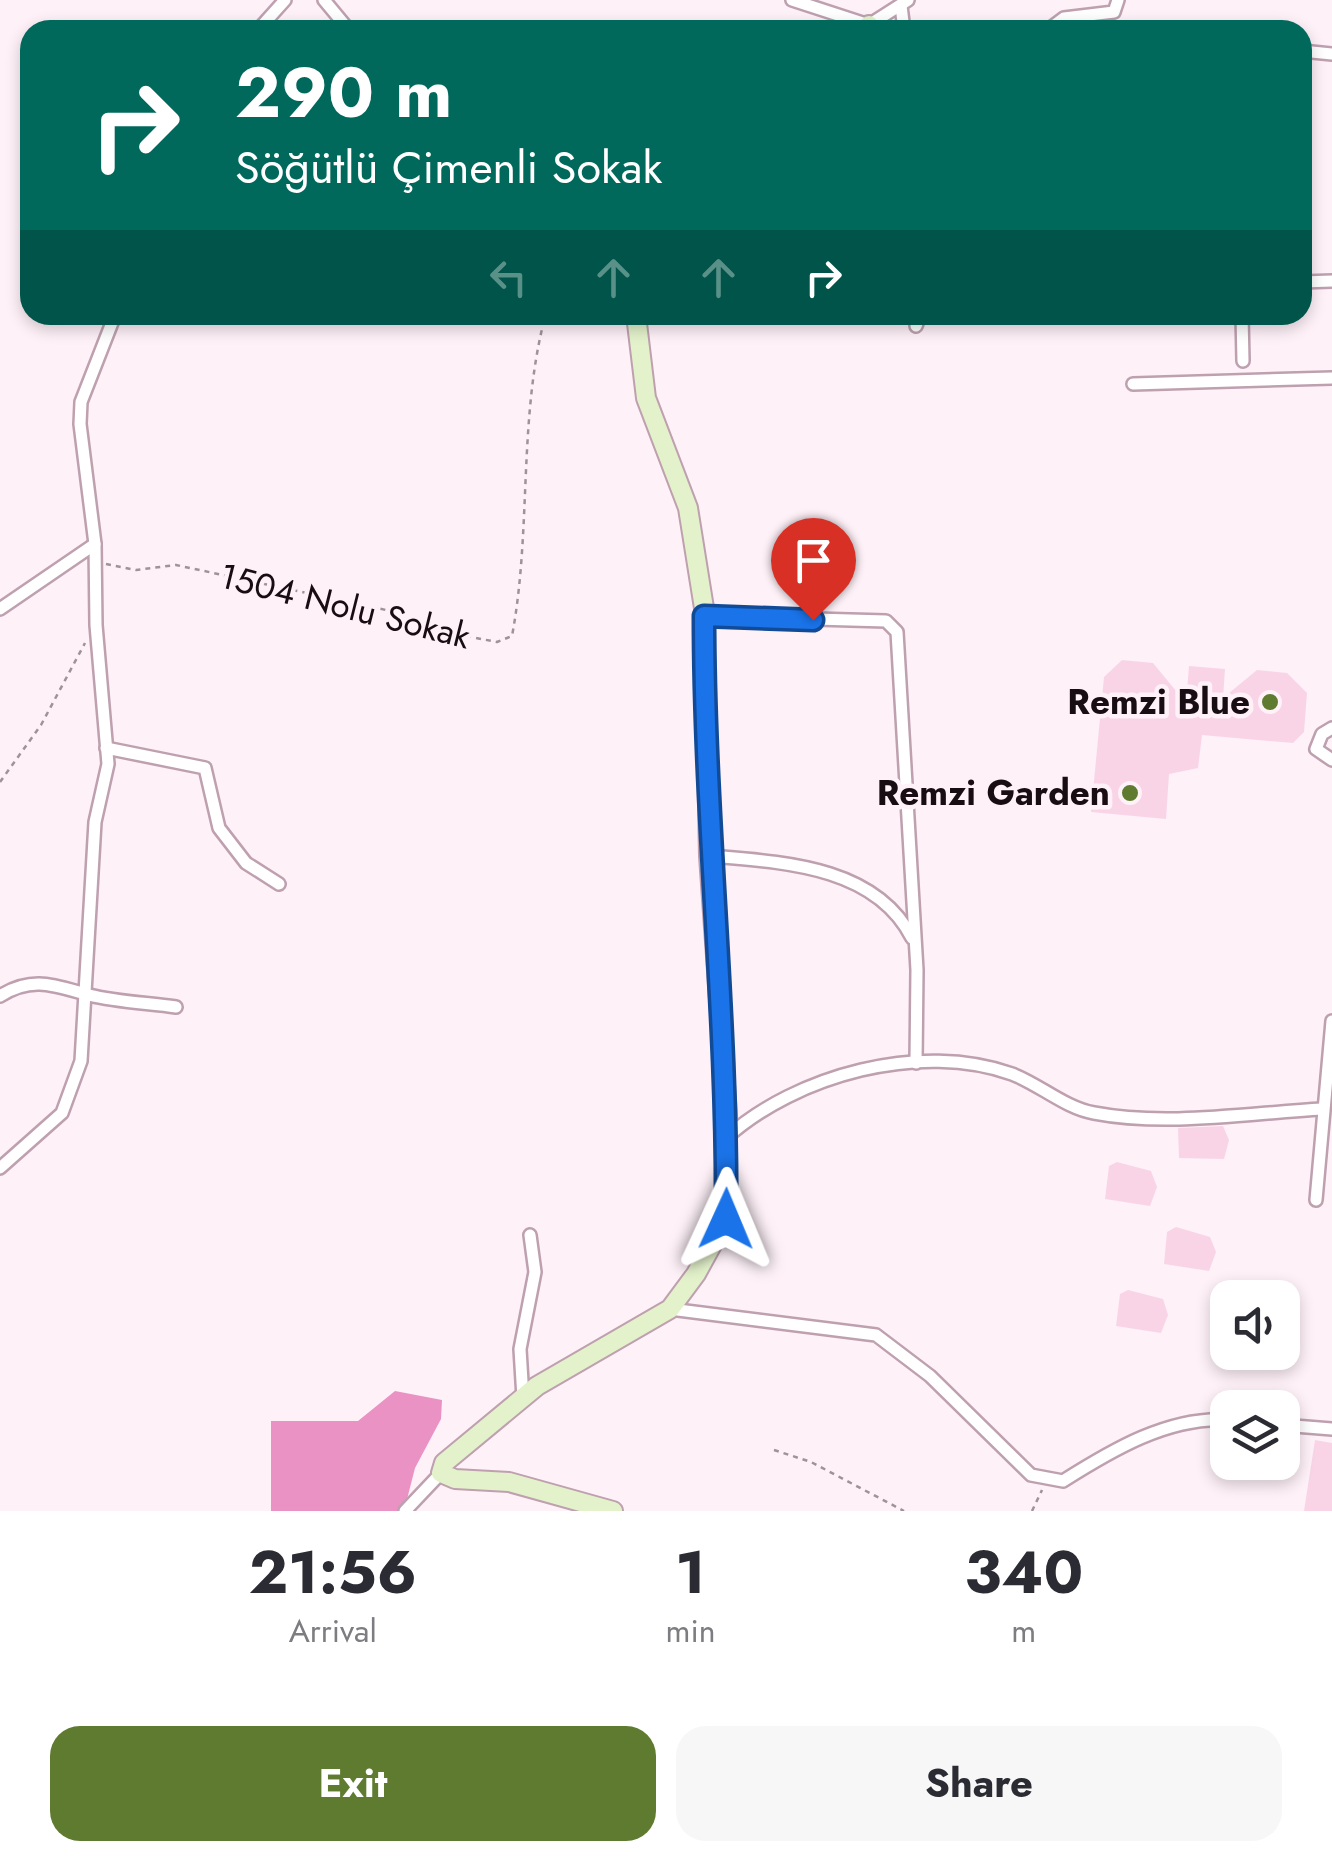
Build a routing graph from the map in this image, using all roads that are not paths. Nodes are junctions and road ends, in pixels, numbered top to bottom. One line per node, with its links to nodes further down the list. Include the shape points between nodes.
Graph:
1 (285, 0): 6 (street)
2 (324, 0): 7 (street)
3 (792, 0): 8 (street)
4 (1118, 0): 10 (street, via 1114,12)
5 (904, 3): 9 (street)
6 (267, 20)
7 (341, 20)
8 (848, 20)
9 (878, 20)
10 (1061, 20)
11 (111, 325): 17 (street, via 81,402)
12 (637, 325): 19 (street, via 646,398 688,508)
13 (1242, 325): 14 (street)
14 (1243, 361)
15 (1332, 378): 16 (street)
16 (1133, 384)
17 (95, 544): 18 (street); 21 (street)
18 (0, 609)
19 (704, 616): 23 (street); 25 (street, via 886,622 897,632)
20 (1332, 728): 22 (street, via 1316,749)
21 (106, 748): 24 (street, via 205,768 219,828 246,863); 26 (street, via 94,822)
22 (1332, 760)
23 (708, 856): 25 (street, via 832,874 902,918); 32 (street)
24 (279, 884)
25 (915, 945): 30 (street)
26 (87, 995): 27 (street, via 39,982); 28 (street); 33 (street, via 81,1061 62,1114)
27 (0, 996)
28 (176, 1007)
29 (1332, 1021): 31 (street)
30 (916, 1063): 31 (street, via 1011,1074 1090,1113); 32 (street, via 802,1090 766,1106)
31 (1322, 1110): 34 (street)
32 (726, 1138): 36 (street, via 726,1219)
33 (0, 1168)
34 (1316, 1200)
35 (530, 1235): 37 (street, via 536,1272 520,1349)
36 (670, 1309): 37 (street); 38 (street, via 876,1335 930,1376 1030,1475 1048,1480 1064,1480 1172,1424)
37 (523, 1398): 41 (street, via 444,1463)
38 (1210, 1419)
39 (1300, 1426): 40 (street)
40 (1332, 1429)
41 (440, 1474): 42 (street); 43 (street, via 509,1482)
42 (405, 1511)
43 (613, 1511)

